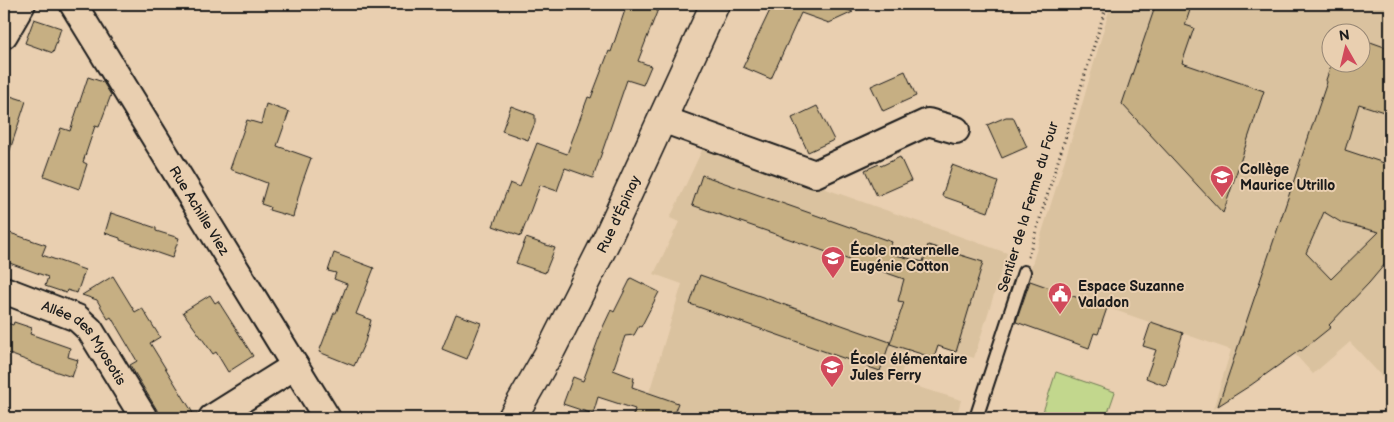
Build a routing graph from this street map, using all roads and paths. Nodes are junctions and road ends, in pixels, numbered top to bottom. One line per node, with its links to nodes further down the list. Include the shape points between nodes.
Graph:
1 (22, 4): 5 (street)
2 (73, 4): 10 (street, Rue Achille Viez)
3 (714, 4): 6 (main road, Rue d'Épinay)
4 (1107, 4): 8 (path, Sentier de la Ferme du Four)
5 (4, 35)
6 (662, 119): 7 (street, via 815,174 928,122); 14 (main road, Rue d'Épinay, via 606,241)
7 (956, 130)
8 (1024, 272): 15 (lane, Sentier de la Ferme du Four)
9 (4, 290): 11 (street, Allée des Myosotis, via 77,318 90,330)
10 (295, 366): 12 (street); 13 (street, Rue Achille Viez)
11 (144, 418)
12 (212, 418)
13 (327, 418)
14 (512, 418)
15 (976, 418)

